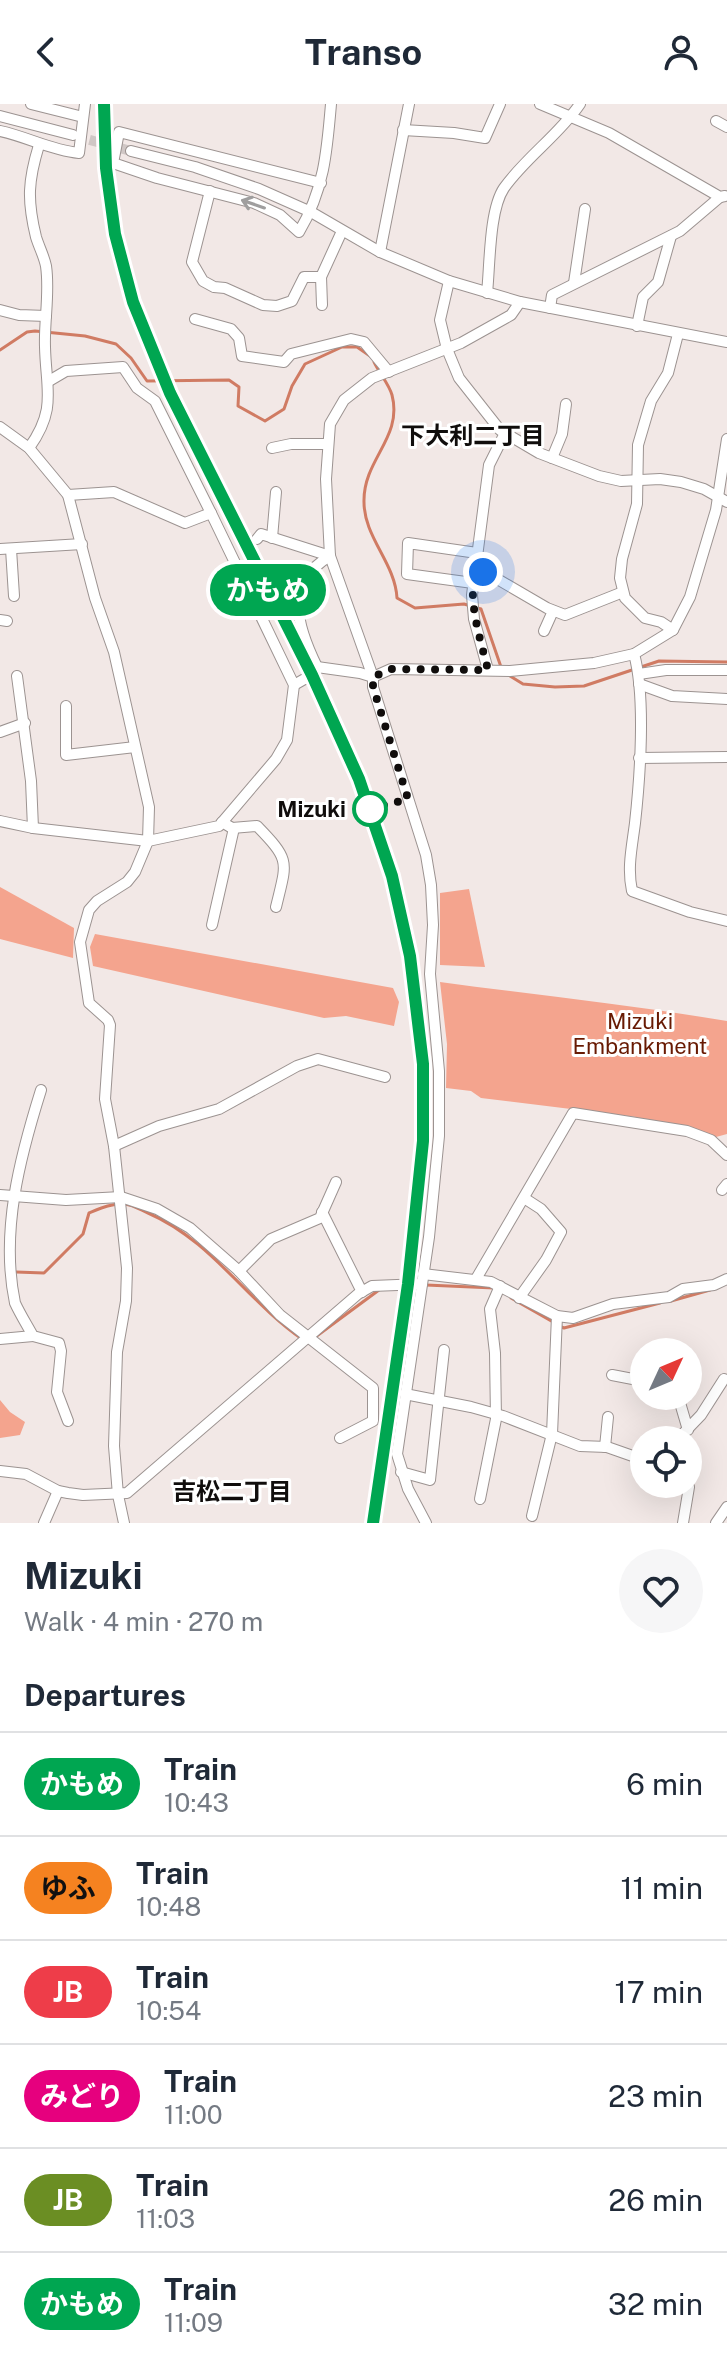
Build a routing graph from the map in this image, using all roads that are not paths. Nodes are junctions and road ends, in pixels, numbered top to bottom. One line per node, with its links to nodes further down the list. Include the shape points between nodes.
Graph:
1 (31, 104): 9 (street)
2 (85, 104): 9 (street)
3 (331, 104): 18 (street)
4 (409, 104): 13 (street)
5 (500, 104): 13 (street, via 485,138)
6 (540, 104): 10 (street)
7 (580, 104): 10 (street)
8 (0, 116): 15 (street)
9 (83, 117): 16 (street, via 79,153)
10 (571, 118): 20 (street); 29 (street, via 504,188 496,211)
11 (716, 121): 12 (street)
12 (727, 127)
13 (403, 130): 25 (street)
14 (0, 131): 16 (street)
15 (73, 135)
16 (39, 145): 34 (street, via 28,188 46,264)
17 (131, 151): 22 (street, via 195,167)
18 (321, 183): 19 (street, via 119,132 113,163); 22 (street)
19 (210, 191): 22 (street, one-way to 19, via 299,232 254,203); 26 (street, via 192,262 203,281 277,306 292,301 304,277)
20 (724, 196): 24 (street)
21 (585, 209): 28 (street)
22 (311, 212): 23 (street)
23 (342, 231): 25 (street); 26 (street)
24 (671, 236): 28 (street); 36 (street, via 658,282 643,297)
25 (380, 252): 27 (street)
26 (321, 277): 31 (street)
27 (449, 281): 29 (street); 39 (street, via 440,320)
28 (574, 283): 32 (street, via 552,295)
29 (487, 293): 30 (street)
30 (520, 302): 32 (street); 39 (street, via 511,315)
31 (322, 305)
32 (550, 308): 36 (street)
33 (0, 310): 34 (street)
34 (46, 316): 41 (street)
35 (195, 319): 40 (street, via 231,329 239,338 242,356 284,362 291,354 351,339 364,342)
36 (637, 326): 37 (street)
37 (678, 334): 38 (street); 50 (street, via 638,445)
38 (727, 342)
39 (447, 349): 40 (street); 44 (street, via 459,378)
40 (389, 372): 46 (street, via 344,400 330,424)
41 (49, 381): 47 (street, via 44,420); 54 (street, via 66,371 123,367 137,388 155,401)
42 (566, 404): 49 (street)
43 (0, 427): 47 (street)
44 (505, 433): 49 (street); 59 (street, via 489,465)
45 (727, 439): 53 (street)
46 (328, 444): 48 (street); 60 (street)
47 (29, 448): 52 (street)
48 (272, 448)
49 (552, 458): 50 (street, via 599,476)
50 (638, 480): 53 (street, via 681,482); 63 (street, via 622,559)
51 (276, 492): 55 (street)
52 (68, 495): 54 (street, via 114,492 185,523); 57 (street)
53 (723, 498): 66 (street, via 690,597)
54 (211, 513): 75 (street)
55 (272, 538): 56 (street, via 261,534); 60 (street)
56 (257, 539)
57 (82, 544): 58 (street); 80 (street)
58 (6, 549): 64 (street)
59 (477, 553): 61 (street); 62 (street, via 408,543 407,574)
60 (330, 556): 69 (street, via 308,573 298,602 301,633); 73 (street)
61 (475, 566): 62 (street); 65 (street)
62 (473, 583): 70 (street, via 473,612)
63 (623, 592): 65 (street, via 565,615); 66 (street, via 645,618)
64 (14, 596)
65 (553, 611): 67 (street)
66 (673, 630): 68 (street)
67 (544, 631)
68 (634, 654): 70 (street, via 594,663); 74 (street)
69 (317, 667): 73 (street); 75 (street)
70 (490, 670): 73 (street, via 391,669)
71 (727, 670): 74 (street, via 666,670)
72 (17, 676): 78 (street)
73 (373, 677): 101 (street, via 431,885 439,1136)
74 (639, 679): 76 (street, via 672,696); 82 (street)
75 (294, 685): 84 (street, via 287,740)
76 (727, 699)
77 (66, 706): 80 (street, via 66,755)
78 (25, 723): 79 (street); 85 (street)
79 (0, 732)
80 (135, 747): 87 (street, via 149,807)
81 (727, 757): 82 (street)
82 (639, 758): 89 (street, via 628,873 632,891)
83 (0, 821): 85 (street)
84 (222, 822): 86 (street); 87 (street)
85 (33, 828): 87 (street)
86 (234, 828): 88 (street, via 257,826 280,850 285,868); 90 (street)
87 (148, 841): 93 (street, via 127,882 89,910 80,942 89,1003 110,1025 105,1099)
88 (276, 907)
89 (727, 921)
90 (212, 925)
91 (385, 1077): 93 (street, via 318,1059 219,1109)
92 (41, 1090): 96 (street)
93 (114, 1146): 97 (street)
94 (727, 1155): 98 (street, via 711,1140 687,1131 573,1113)
95 (336, 1182): 99 (street)
96 (4, 1196): 97 (street); 108 (street, via 6,1261 15,1302)
97 (121, 1197): 100 (street, via 190,1228); 128 (street, via 127,1268 117,1352)
98 (524, 1198): 102 (street); 106 (street, via 561,1232)
99 (322, 1212): 100 (street, via 320,1218 271,1239); 105 (street)
100 (239, 1271): 109 (street)
101 (422, 1279): 102 (street); 105 (street); 115 (street)
102 (476, 1279): 104 (street)
103 (727, 1279): 107 (street, via 652,1302 613,1304 573,1318)
104 (500, 1286): 106 (street); 117 (street, via 490,1309)
105 (362, 1292): 109 (street)
106 (519, 1298): 107 (street)
107 (557, 1316): 121 (street)
108 (33, 1336): 110 (street); 119 (street, via 59,1343 57,1392)
109 (308, 1336): 122 (street, via 373,1388 373,1421); 128 (street)
110 (0, 1339)
111 (444, 1350): 116 (street)
112 (612, 1375): 113 (street)
113 (630, 1378)
114 (724, 1379): 120 (street)
115 (405, 1394): 116 (street); 126 (street, via 397,1454)
116 (438, 1399): 117 (street); 126 (street, via 430,1480)
117 (496, 1414): 121 (street); 130 (street)
118 (608, 1417): 123 (street)
119 (68, 1421)
120 (691, 1426)
121 (552, 1434): 123 (street, via 580,1446); 132 (street)
122 (340, 1438)
123 (605, 1447): 124 (street)
124 (630, 1455)
125 (0, 1471): 127 (street, via 26,1474)
126 (401, 1472): 135 (street)
127 (58, 1491): 128 (street); 133 (street)
128 (118, 1495): 134 (street)
129 (687, 1498): 136 (street)
130 (480, 1499)
131 (727, 1507): 137 (street)
132 (532, 1516)
133 (44, 1523)
134 (124, 1523)
135 (426, 1523)
136 (683, 1523)
137 (716, 1523)

